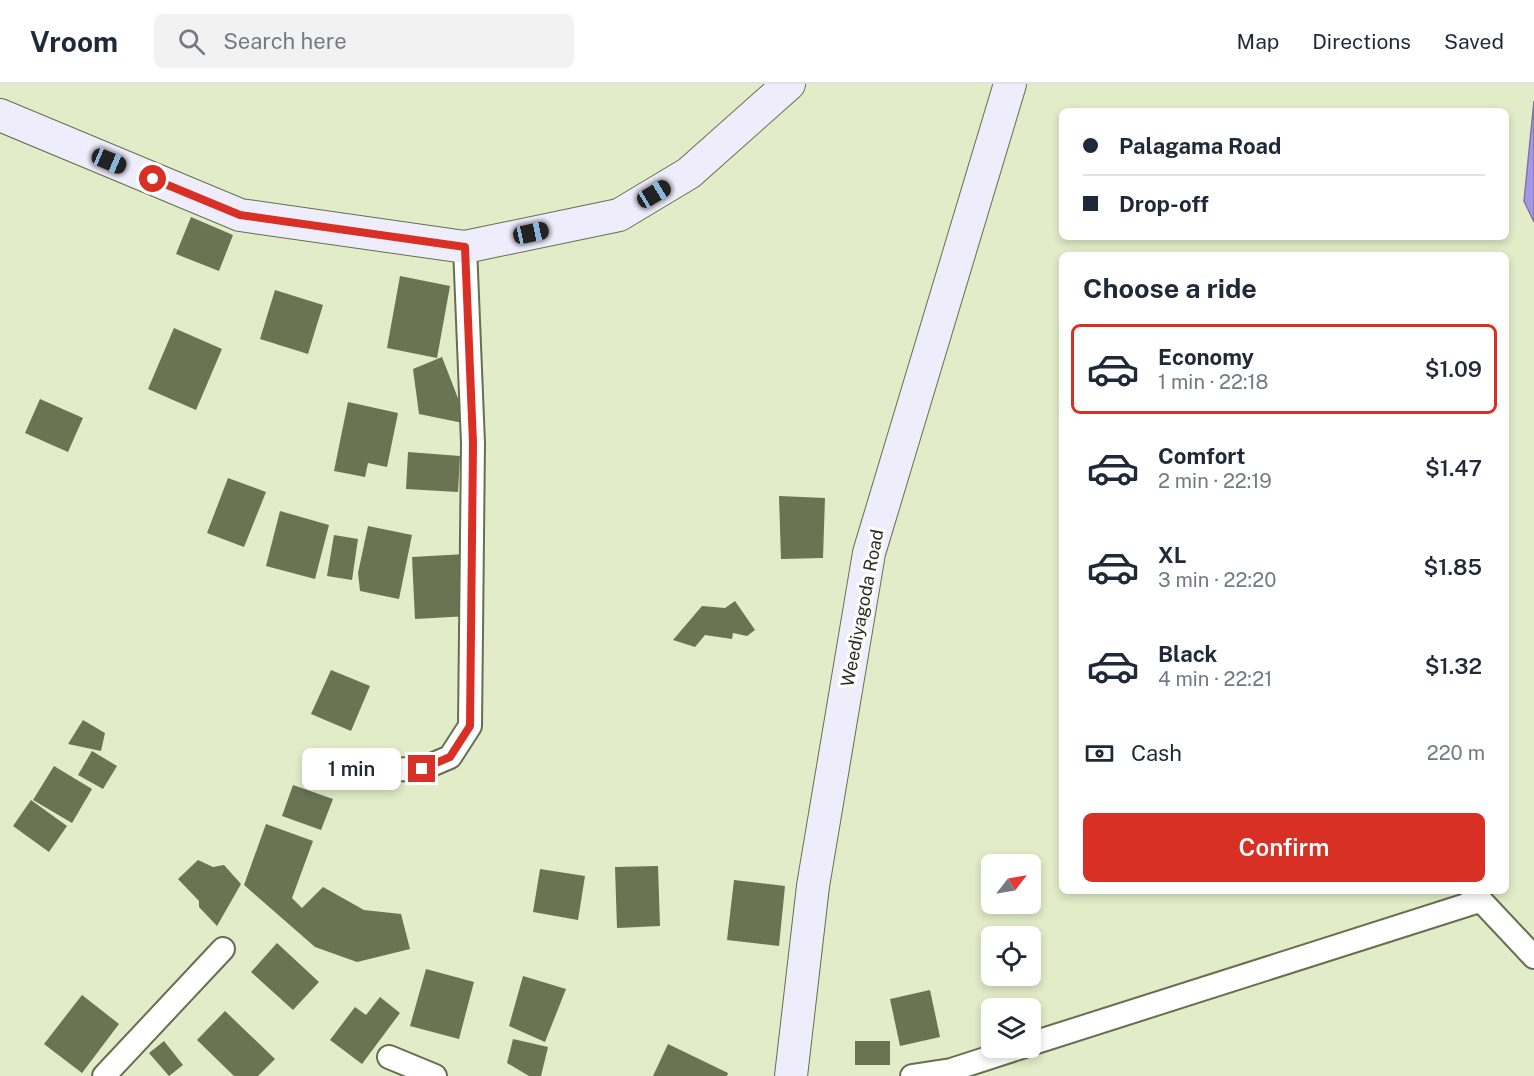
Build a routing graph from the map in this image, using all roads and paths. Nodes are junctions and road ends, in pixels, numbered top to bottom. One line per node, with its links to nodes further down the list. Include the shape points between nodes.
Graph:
1 (789, 84): 4 (street, via 689,173 619,215)
2 (1010, 84): 14 (street, Weediyagoda Road, via 869,553 813,886)
3 (0, 115): 4 (street, via 240,215)
4 (465, 247): 5 (street, via 473,443 470,726 450,757 422,769)
5 (361, 770)
6 (1475, 896): 8 (street); 9 (street)
7 (223, 949): 12 (street)
8 (1534, 957)
9 (1041, 1040)
10 (389, 1057): 13 (street)
11 (988, 1058): 15 (street, via 951,1070)
12 (104, 1076)
13 (435, 1076)
14 (791, 1076)
15 (912, 1076)

